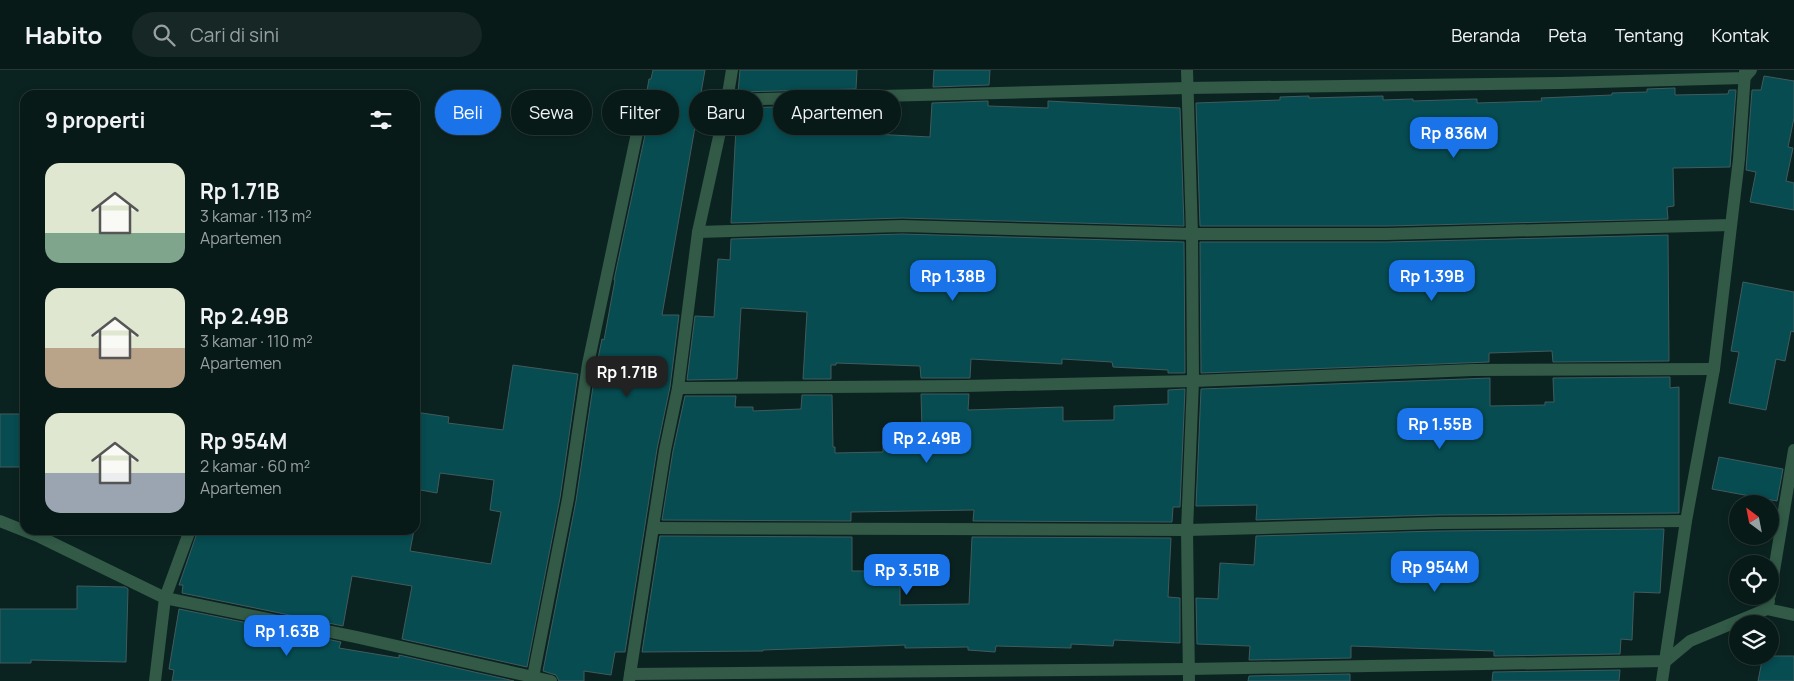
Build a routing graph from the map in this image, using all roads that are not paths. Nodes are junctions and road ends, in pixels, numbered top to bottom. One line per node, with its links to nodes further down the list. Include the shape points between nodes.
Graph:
1 (732, 70): 5 (street)
2 (1187, 70): 4 (street)
3 (1747, 73): 4 (street, via 1551,84); 9 (street)
4 (1188, 88): 6 (street); 11 (street)
5 (729, 90)
6 (763, 99)
7 (637, 135): 30 (street, via 588,364 568,499)
8 (719, 135): 10 (street)
9 (1730, 225): 11 (street, via 1387,234); 12 (street)
10 (698, 232): 11 (street, via 902,226); 14 (street)
11 (1192, 234): 13 (street)
12 (1714, 369): 13 (street, via 1473,370); 17 (street)
13 (1193, 381): 14 (street); 20 (street)
14 (678, 388): 19 (street, via 664,450)
15 (1794, 450): 23 (street)
16 (0, 521): 18 (street)
17 (1686, 521): 20 (street); 28 (street)
18 (20, 528)
19 (653, 528): 20 (street); 31 (street)
20 (1186, 530): 29 (street)
21 (37, 535): 24 (street)
22 (188, 535): 24 (street)
23 (1776, 555)
24 (165, 598): 30 (street); 32 (street)
25 (1759, 605): 28 (street, via 1690,641)
26 (1777, 605): 27 (street)
27 (1794, 615)
28 (1666, 661): 29 (street); 34 (street)
29 (1188, 675): 31 (street)
30 (533, 677): 33 (street)
31 (630, 678)
32 (155, 681)
33 (551, 681)
34 (1662, 681)

